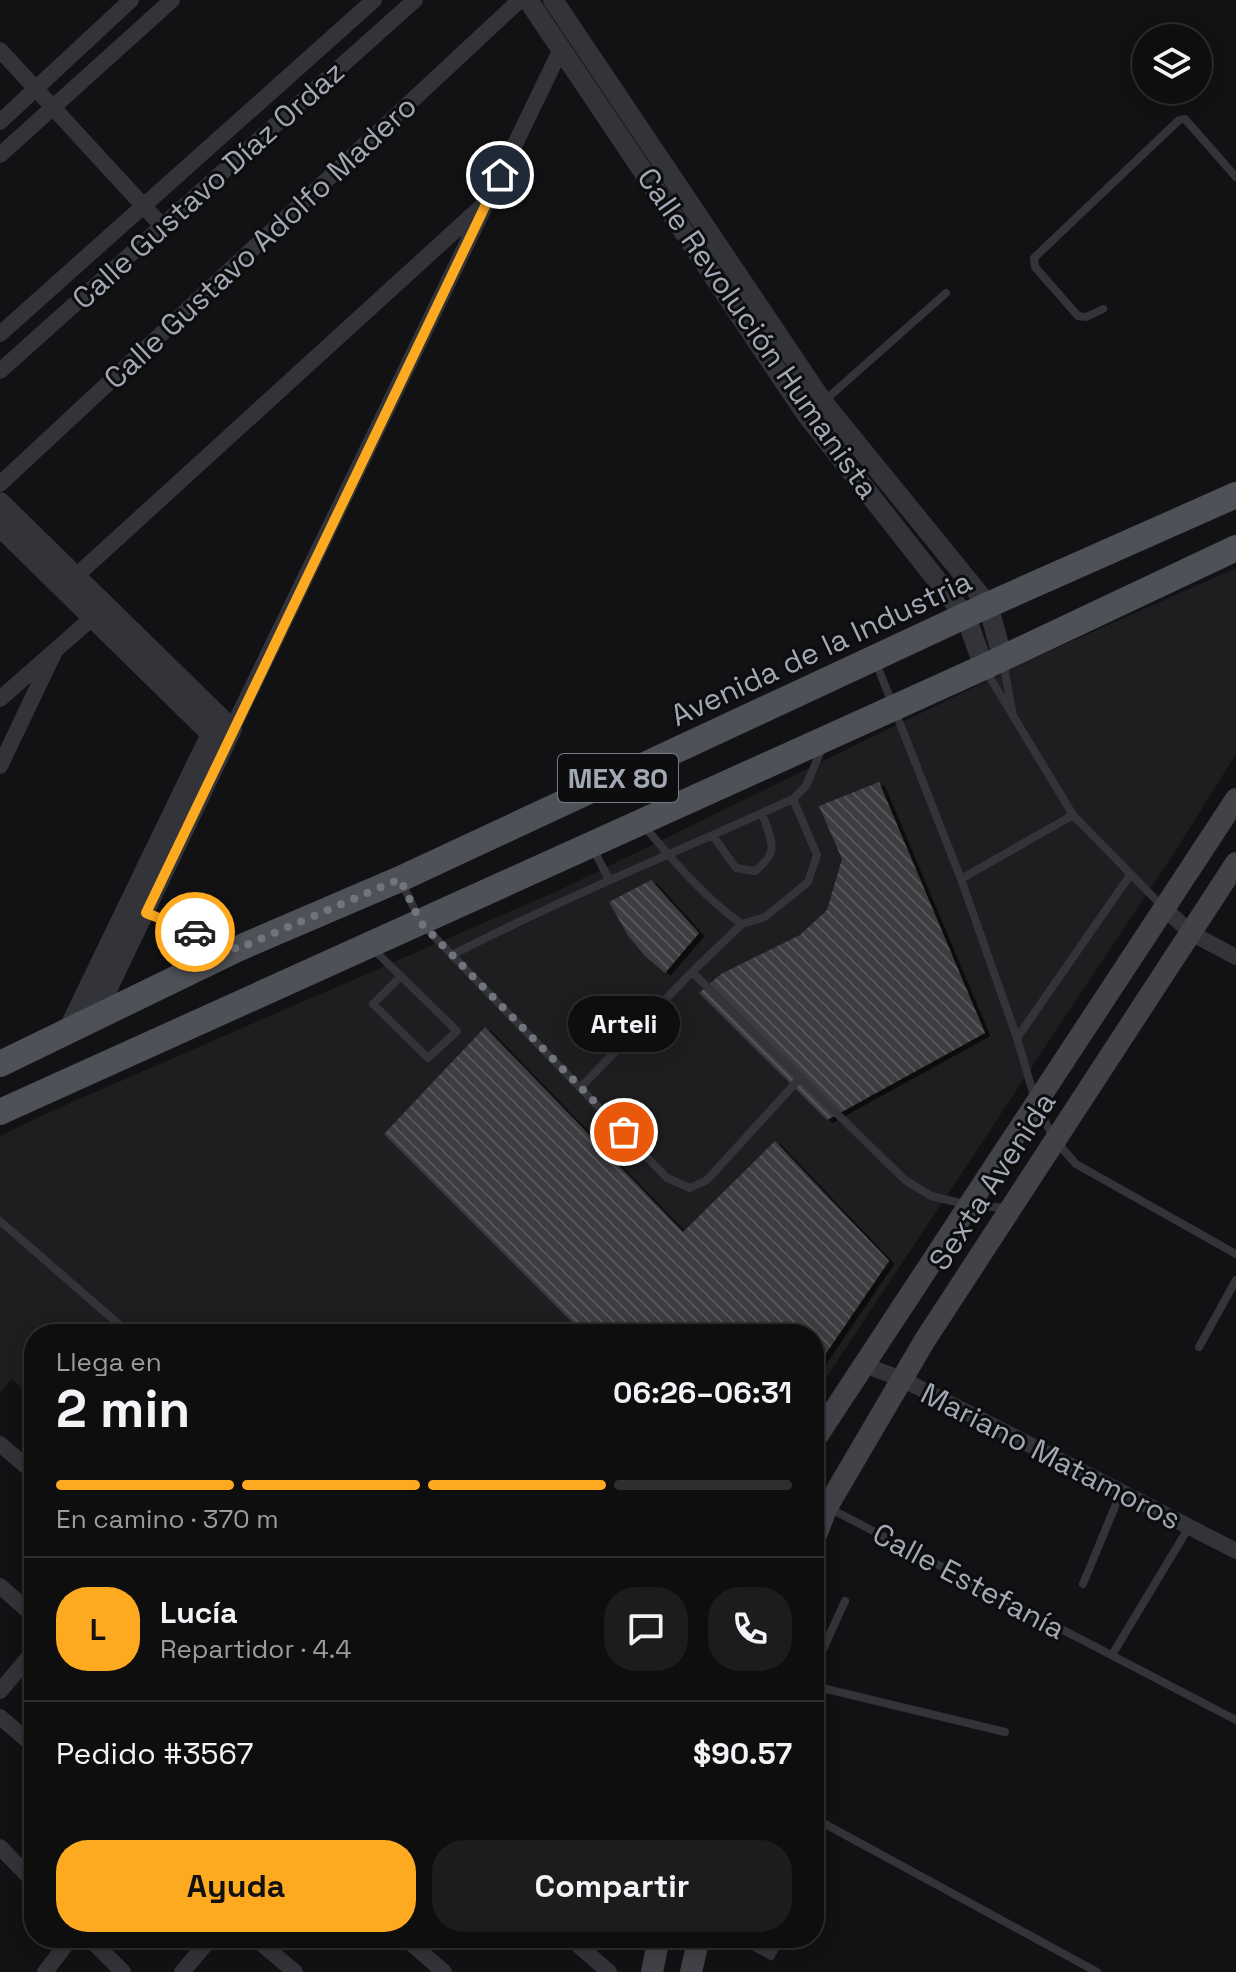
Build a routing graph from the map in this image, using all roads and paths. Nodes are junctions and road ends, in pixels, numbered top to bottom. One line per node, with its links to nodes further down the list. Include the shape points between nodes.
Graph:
1 (131, 0): 14 (street)
2 (144, 0): 9 (street)
3 (172, 0): 9 (street)
4 (374, 0): 10 (street, Calle Gustavo Díaz Ordaz)
5 (415, 0): 13 (street, Calle Gustavo Díaz Ordaz)
6 (520, 0): 27 (street, Calle Gustavo Adolfo Madero)
7 (528, 0): 11 (street, Calle Revolución Humanista)
8 (553, 0): 26 (street, Calle Revolución Humanista)
9 (156, 14): 15 (street)
10 (325, 44): 13 (street); 20 (street, Calle Gustavo Díaz Ordaz)
11 (561, 49): 19 (street); 26 (street, Calle Revolución Humanista)
12 (0, 50): 14 (street)
13 (343, 64): 21 (street, Calle Gustavo Díaz Ordaz)
14 (36, 89): 15 (street); 16 (street)
15 (52, 107): 17 (street); 20 (street)
16 (0, 122)
17 (0, 155)
18 (1236, 177): 23 (lane, via 1185,119 1179,120 1034,258 1035,267 1078,316)
19 (488, 201): 32 (street); 41 (street)
20 (143, 205): 21 (street); 24 (street, Calle Gustavo Díaz Ordaz)
21 (162, 226): 25 (street, Calle Gustavo Díaz Ordaz)
22 (946, 293): 26 (lane)
23 (1103, 309)
24 (0, 334)
25 (0, 371)
26 (815, 408): 34 (street, Calle Revolución Humanista)
27 (0, 484)
28 (1236, 495): 34 (main road, Avenida de la Industria / MEX 80)
29 (0, 502): 32 (street)
30 (1, 531): 33 (street)
31 (1236, 548): 37 (main road, MEX 80)
32 (76, 576): 33 (street)
33 (87, 604): 35 (street); 41 (street); 42 (street)
34 (977, 611): 36 (main road, Avenida de la Industria / MEX 80); 37 (street, Calle Revolución Humanista)
35 (55, 651): 38 (street); 44 (street)
36 (875, 660): 39 (lane); 55 (main road, Avenida de la Industria / MEX 80)
37 (993, 661): 39 (main road, MEX 80); 40 (lane); 40 (lane)
38 (0, 699)
39 (894, 705): 43 (main road, MEX 80); 57 (lane)
40 (1014, 719): 48 (lane)
41 (232, 729): 42 (street); 59 (street)
42 (211, 734): 70 (street)
43 (827, 736): 45 (lane, via 806,786); 49 (main road, MEX 80)
44 (0, 766)
45 (793, 799): 47 (lane); 61 (lane, via 817,855 808,882 765,917)
46 (1236, 799): 58 (main road, Sexta Avenida)
47 (762, 813): 50 (lane); 50 (lane, via 773,847 769,861 755,871 736,868)
48 (1073, 815): 54 (lane); 57 (lane)
49 (640, 823): 51 (main road, MEX 80); 52 (lane)
50 (713, 836): 52 (lane)
51 (591, 845): 56 (lane); 60 (main road, MEX 80)
52 (669, 856): 56 (lane); 61 (lane)
53 (1236, 863): 62 (main road, Sexta Avenida)
54 (1130, 875): 58 (lane); 71 (lane)
55 (400, 879): 60 (lane); 64 (main road, Avenida de la Industria / MEX 80)
56 (609, 879): 65 (lane)
57 (961, 879): 71 (lane)
58 (1164, 908): 62 (street); 75 (main road, Sexta Avenida)
59 (146, 913): 64 (lane); 69 (street)
60 (421, 923): 63 (main road, MEX 80); 65 (lane)
61 (742, 924): 67 (lane)
62 (1191, 933): 66 (street); 77 (main road, Sexta Avenida)
63 (370, 946): 68 (lane); 76 (main road, MEX 80)
64 (237, 949): 69 (main road, Avenida de la Industria / MEX 80)
65 (452, 955): 74 (lane)
66 (1236, 957)
67 (692, 972): 73 (lane); 74 (lane)
68 (401, 976): 68 (lane, via 373,1004 428,1058 457,1031)
69 (92, 1021): 70 (main road, Avenida de la Industria / MEX 80)
70 (67, 1032): 72 (main road, Avenida de la Industria / MEX 80)
71 (1017, 1038): 75 (lane)
72 (0, 1064)
73 (801, 1077): 74 (lane, via 707,1180 690,1188 667,1178); 78 (lane, via 905,1180 931,1196)
74 (581, 1087)
75 (1036, 1103): 77 (lane); 78 (main road, Sexta Avenida)
76 (0, 1112)
77 (1054, 1139): 79 (main road, Sexta Avenida); 81 (lane, via 1076,1164)
78 (969, 1205): 79 (lane); 85 (main road, Sexta Avenida)
79 (1011, 1208): 86 (main road, Sexta Avenida)
80 (0, 1221): 83 (lane)
81 (1236, 1254)
82 (1236, 1280): 84 (lane)
83 (118, 1324)
84 (1199, 1347)
85 (864, 1365): 86 (street, Mariano Matamoros); 87 (main road, Sexta Avenida)
86 (902, 1379): 90 (street, Mariano Matamoros); 91 (main road, Sexta Avenida)
87 (824, 1426)
88 (0, 1444): 89 (street)
89 (24, 1464)
90 (1121, 1492): 93 (street, Mariano Matamoros); 95 (lane)
91 (827, 1507): 92 (main road, Sexta Avenida); 100 (lane, Calle Estefanía)
92 (824, 1515)
93 (1189, 1527): 94 (street, Mariano Matamoros); 100 (lane)
94 (1236, 1551)
95 (1083, 1584)
96 (0, 1586): 98 (street)
97 (845, 1601): 99 (lane)
98 (24, 1607)
99 (824, 1647)
100 (1112, 1655): 105 (lane, Calle Estefanía)
101 (24, 1663): 103 (street)
102 (824, 1688): 106 (lane)
103 (0, 1691)
104 (0, 1717): 107 (street)
105 (1236, 1720)
106 (1005, 1732)
107 (24, 1737)
108 (824, 1823): 129 (lane)
109 (0, 1847): 110 (street)
110 (24, 1872)
111 (63, 1948): 121 (street)
112 (100, 1948): 122 (street)
113 (202, 1948): 123 (street)
114 (267, 1948): 124 (street)
115 (416, 1948): 125 (street)
116 (581, 1948): 126 (street)
117 (657, 1948): 127 (main road)
118 (697, 1948): 128 (main road)
119 (756, 1948): 120 (lane, via 771,1956)
120 (775, 1948)
121 (45, 1972)
122 (123, 1972)
123 (182, 1972)
124 (295, 1972)
125 (444, 1972)
126 (609, 1972)
127 (652, 1972)
128 (691, 1972)
129 (1097, 1972)

